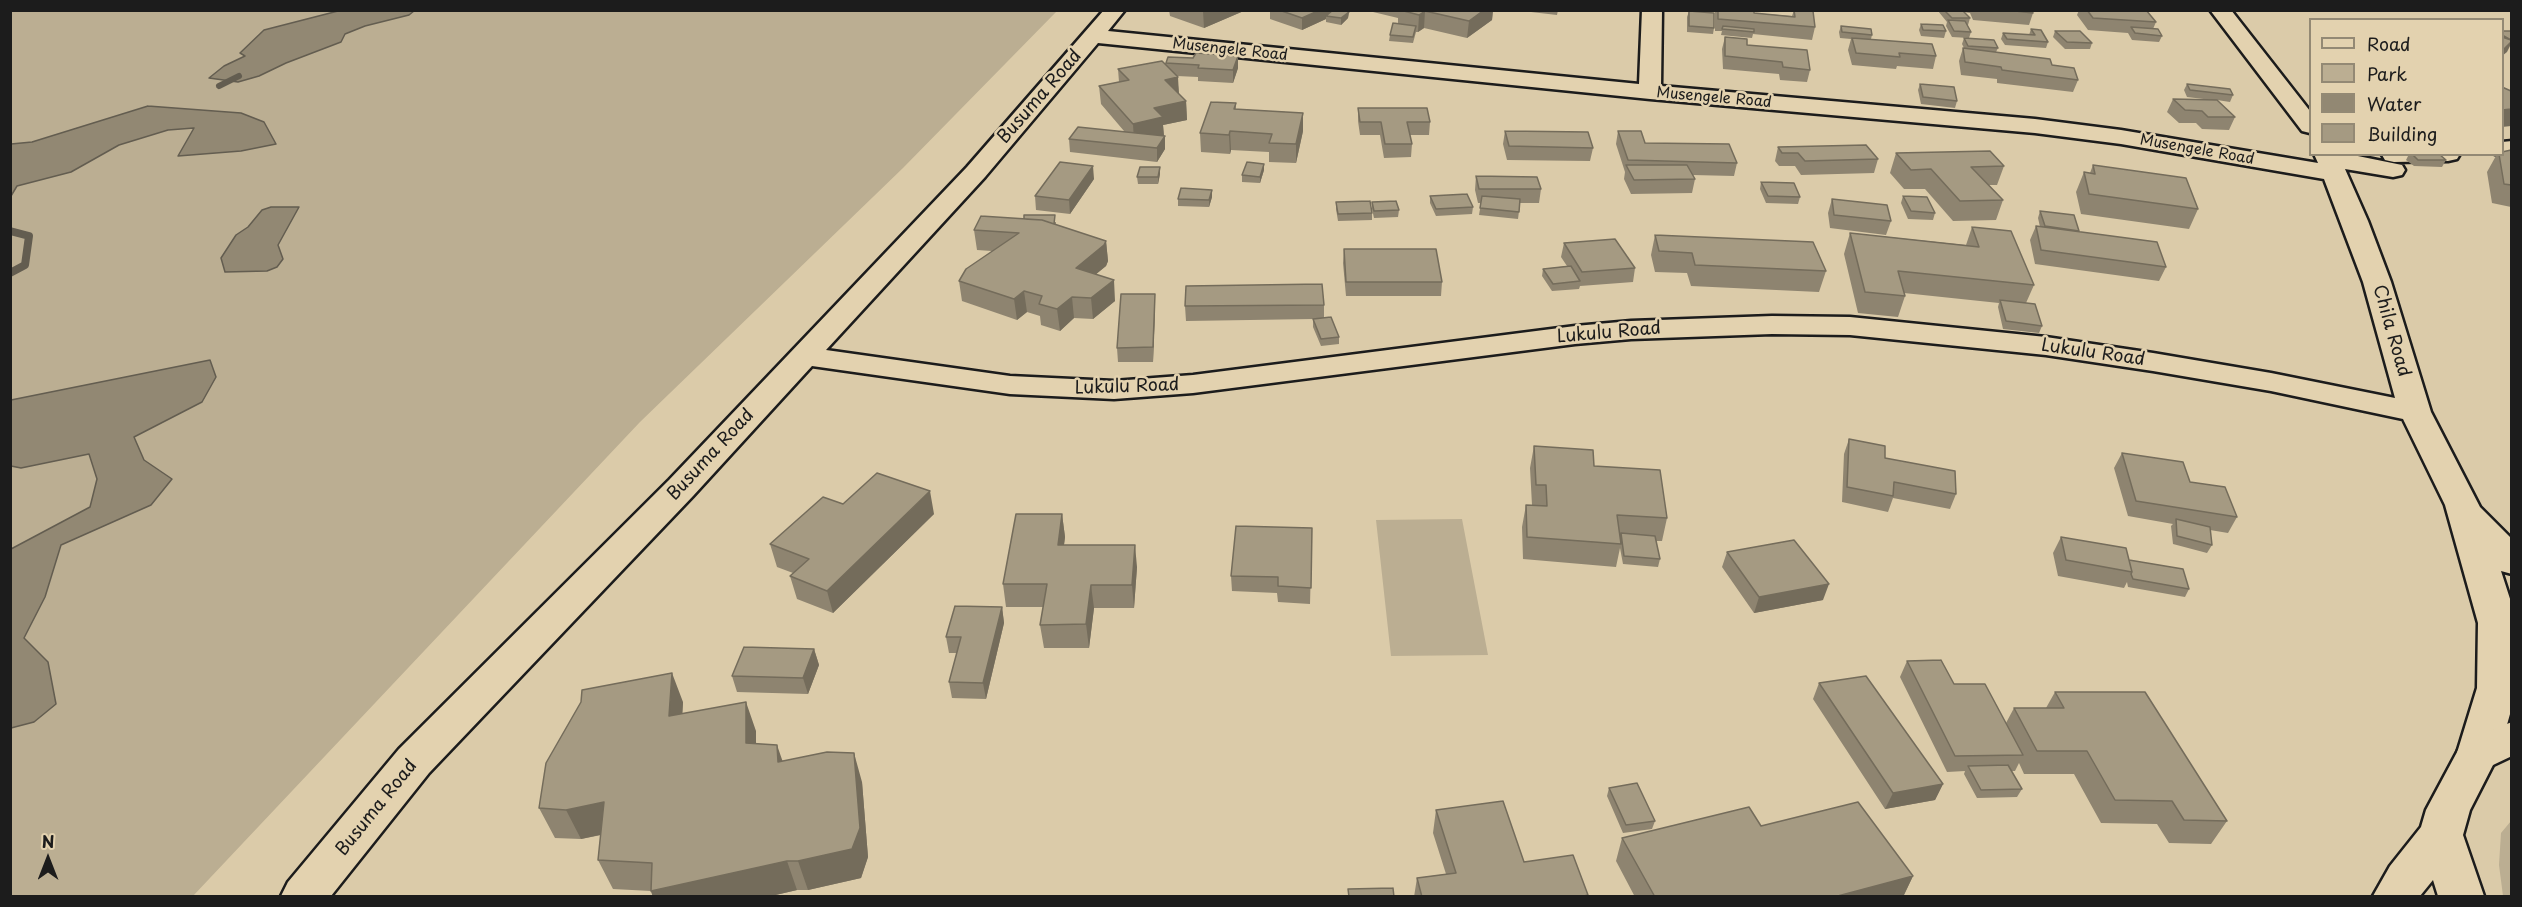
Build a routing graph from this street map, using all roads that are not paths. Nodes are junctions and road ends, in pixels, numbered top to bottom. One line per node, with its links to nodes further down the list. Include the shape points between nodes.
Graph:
1 (1115, 10): 4 (street, Busuma Road)
2 (1652, 10): 5 (street)
3 (2220, 10): 6 (street)
4 (1093, 36): 5 (street, Musengele Road); 10 (street, Busuma Road, via 976,172)
5 (1650, 92): 8 (street, Musengele Road, via 2035,126)
6 (2309, 125)
7 (2434, 156): 9 (street, Musengele Road)
8 (2328, 162): 9 (street, Musengele Road); 11 (street, Chila Road, via 2377,282)
9 (2391, 162)
10 (802, 356): 11 (street, Lukulu Road, via 1010,385 1114,390 1193,384 1620,330 1714,325 1850,326 2046,346 2153,362); 16 (street, Busuma Road, via 681,488 414,761)
11 (2415, 412): 12 (street, Chila Road)
12 (2462, 505): 13 (street, Chila Road); 14 (street, Chila Road, via 2497,622)
13 (2511, 561)
14 (2495, 746): 15 (street, Chila Road, via 2448,810)
15 (2441, 835): 17 (street); 18 (street)
16 (304, 897)
17 (2396, 897)
18 (2461, 897)

